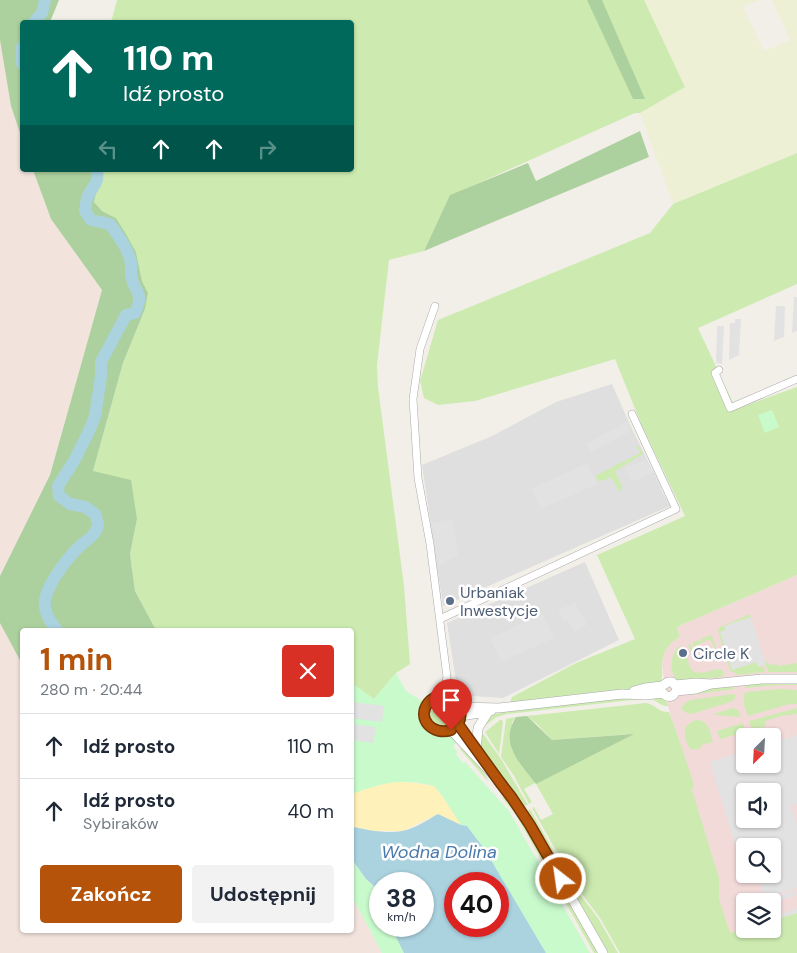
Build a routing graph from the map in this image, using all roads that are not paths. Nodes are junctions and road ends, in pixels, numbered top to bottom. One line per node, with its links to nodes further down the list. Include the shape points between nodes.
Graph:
1 (434, 306): 5 (street, via 420,349 413,399 418,478)
2 (719, 370): 3 (street, via 716,373 730,408)
3 (797, 379)
4 (632, 414): 5 (street, via 676,509)
5 (440, 619): 7 (street, via 447,677)
6 (797, 679): 8 (street, via 696,683 676,688 668,682 663,689 646,695 622,694)
7 (443, 696): 10 (street, via 455,700); 10 (street, via 428,704 425,712 428,724 442,732)
8 (499, 708): 9 (street); 10 (street)
9 (488, 712): 10 (street); 11 (street, via 478,728)
10 (457, 720): 11 (street); 12 (street)
11 (476, 751): 12 (street)
12 (499, 781): 13 (street, via 522,811)
13 (603, 953)

